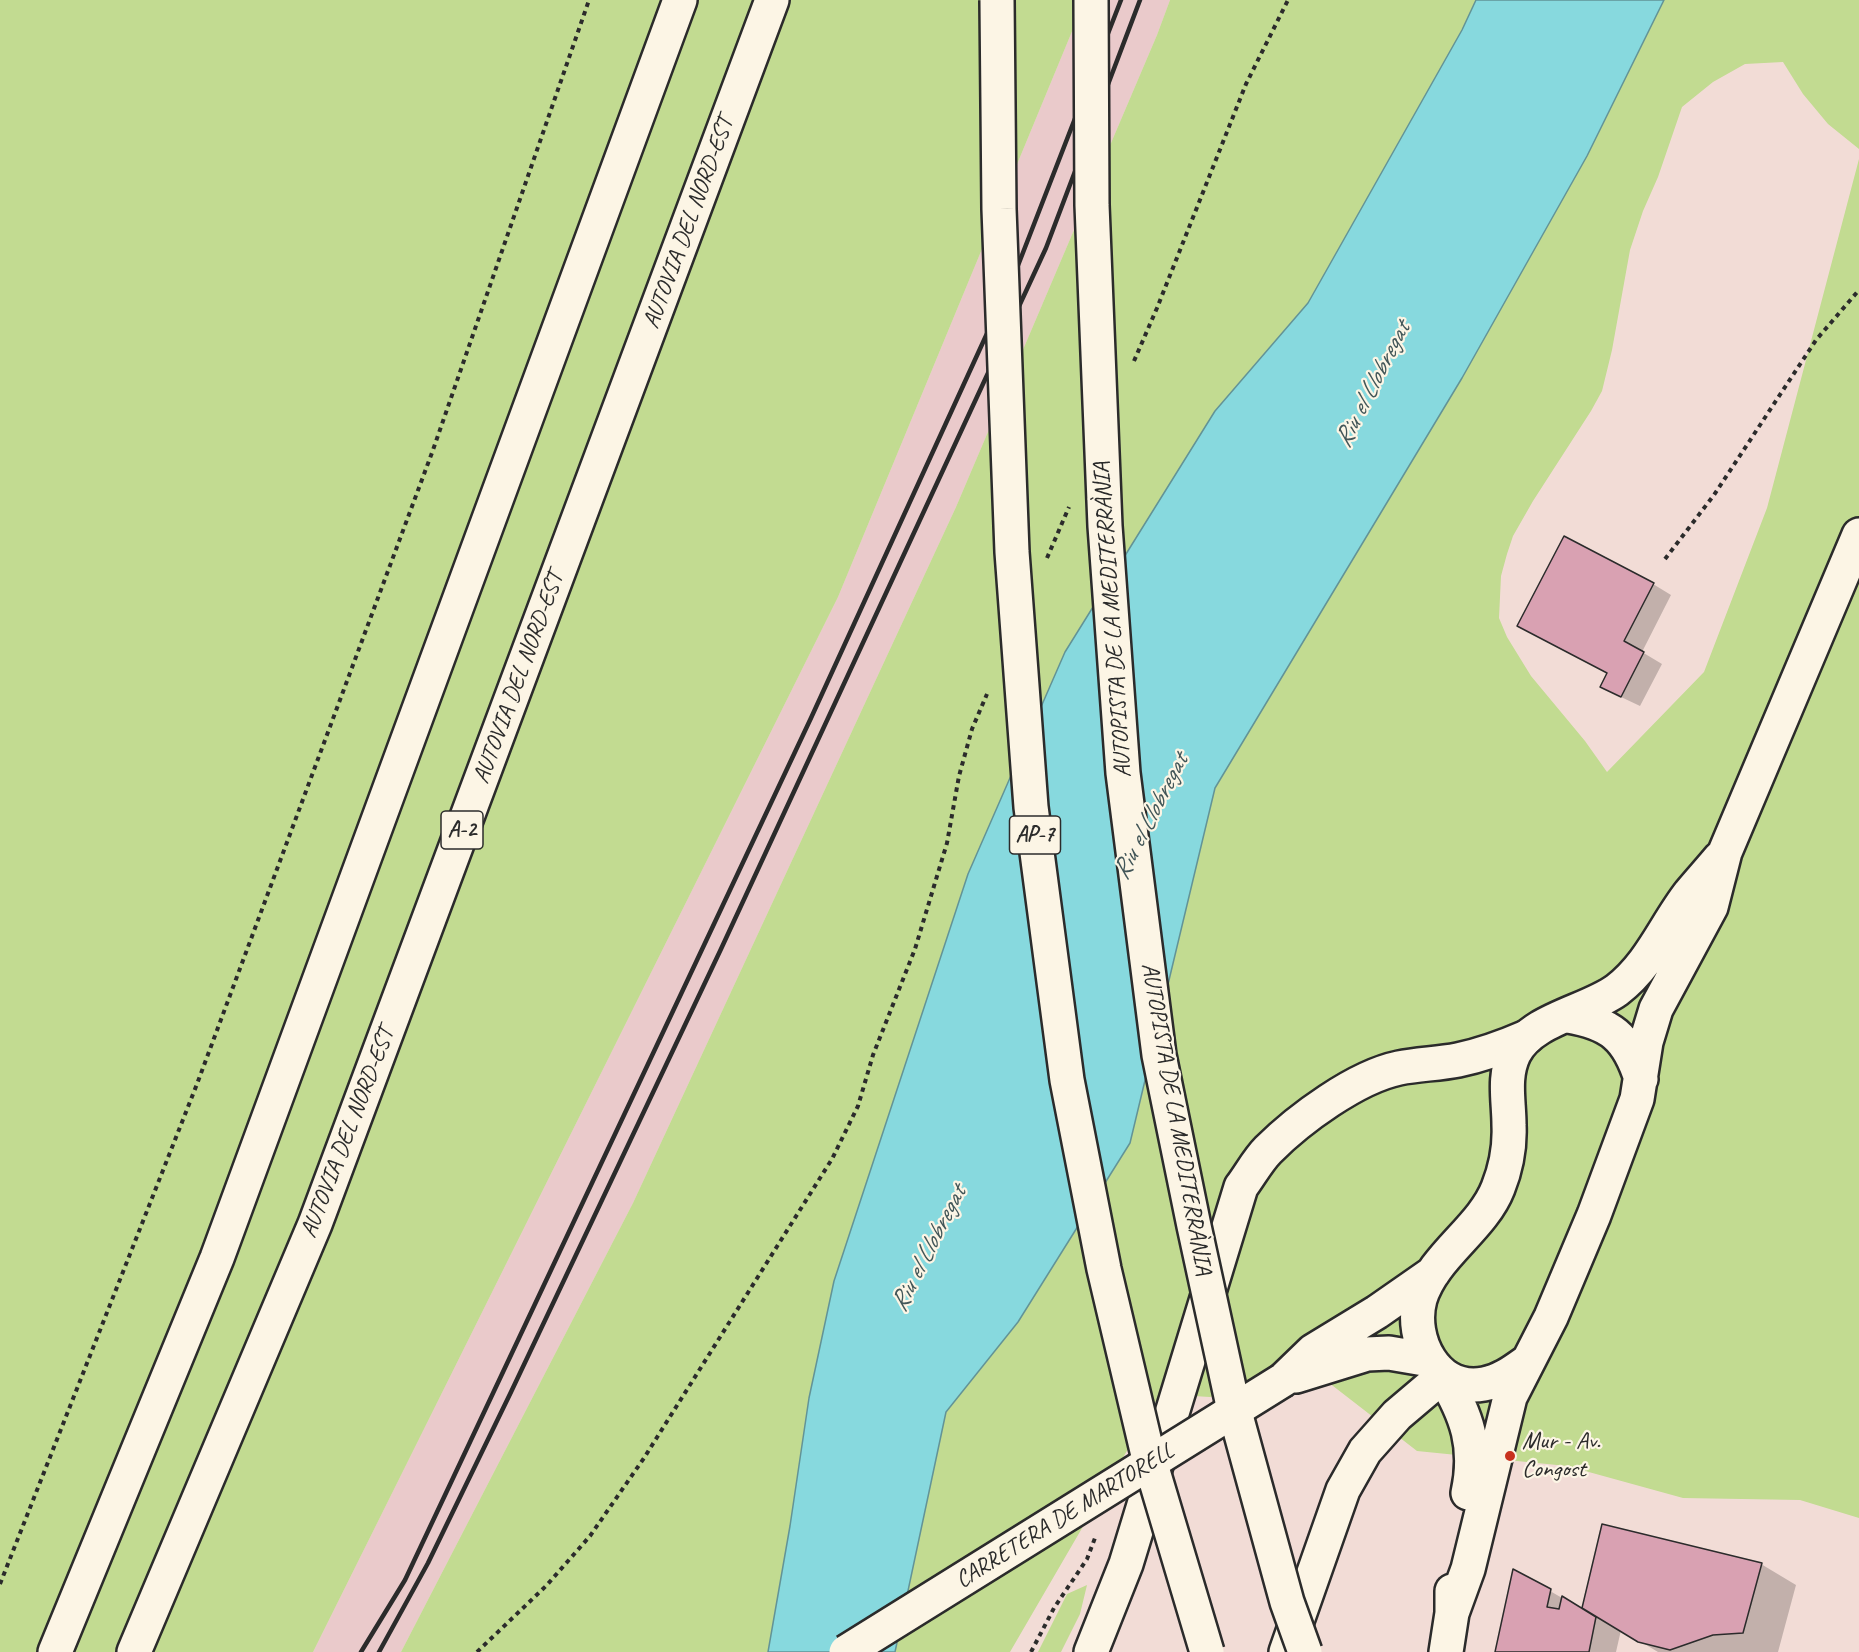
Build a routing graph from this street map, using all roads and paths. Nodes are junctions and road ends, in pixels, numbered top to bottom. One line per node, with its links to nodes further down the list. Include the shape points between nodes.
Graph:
1 (589, 0): 23 (path, via 429,461 197,1084)
2 (680, 0): 25 (main road, via 217,1258)
3 (772, 0): 26 (main road, AUTOVIA DEL NORD-EST / A-2, via 315,1224)
4 (997, 0): 31 (main road, AP-7, bridge, via 999,209 1012,552 1031,807 1067,1080 1104,1269 1147,1451)
5 (1091, 0): 33 (main road, AUTOPISTA DE LA MEDITERRÀNIA, bridge, via 1092,205 1105,526 1122,773 1159,1055 1191,1214 1232,1401 1287,1602)
6 (1288, 0): 8 (path, via 1246,84)
7 (1859, 290): 11 (path, via 1816,340 1714,495)
8 (1133, 362)
9 (1072, 502): 12 (path)
10 (1859, 534): 14 (main road)
11 (1665, 559)
12 (1043, 567)
13 (991, 686): 27 (path, via 972,729 947,843 915,948 873,1055 858,1106 832,1159 644,1458 590,1536 546,1586)
14 (1725, 852): 15 (main road, via 1690,893 1651,955 1630,979); 17 (main road, via 1711,907 1656,1009)
15 (1568, 1016): 16 (main road); 17 (main road, via 1591,1020 1615,1034 1629,1051)
16 (1527, 1037): 18 (main road, via 1508,1070 1508,1155 1498,1189); 30 (main road, via 1499,1050 1396,1069 1364,1082 1302,1121 1267,1151 1241,1186 1126,1564)
17 (1641, 1079): 19 (main road, via 1631,1120 1594,1215)
18 (1435, 1272): 20 (main road, via 1421,1296 1417,1316 1419,1338); 21 (main road, via 1313,1351)
19 (1528, 1361): 20 (main road, via 1506,1377 1483,1384 1464,1384); 24 (main road, via 1510,1397 1468,1569)
20 (1437, 1368): 21 (main road, via 1389,1353 1367,1354); 24 (main road, via 1458,1399 1472,1449 1471,1479 1454,1558); 32 (main road, via 1365,1451 1343,1490)
21 (1283, 1380): 28 (main road, CARRETERA DE MARTORELL, bridge)
22 (1096, 1537): 29 (path)
23 (0, 1584)
24 (1452, 1613): 34 (main road)
25 (56, 1652)
26 (134, 1652)
27 (477, 1652)
28 (846, 1652)
29 (1031, 1652)
30 (1091, 1652)
31 (1207, 1652)
32 (1286, 1652)
33 (1305, 1652)
34 (1446, 1652)

